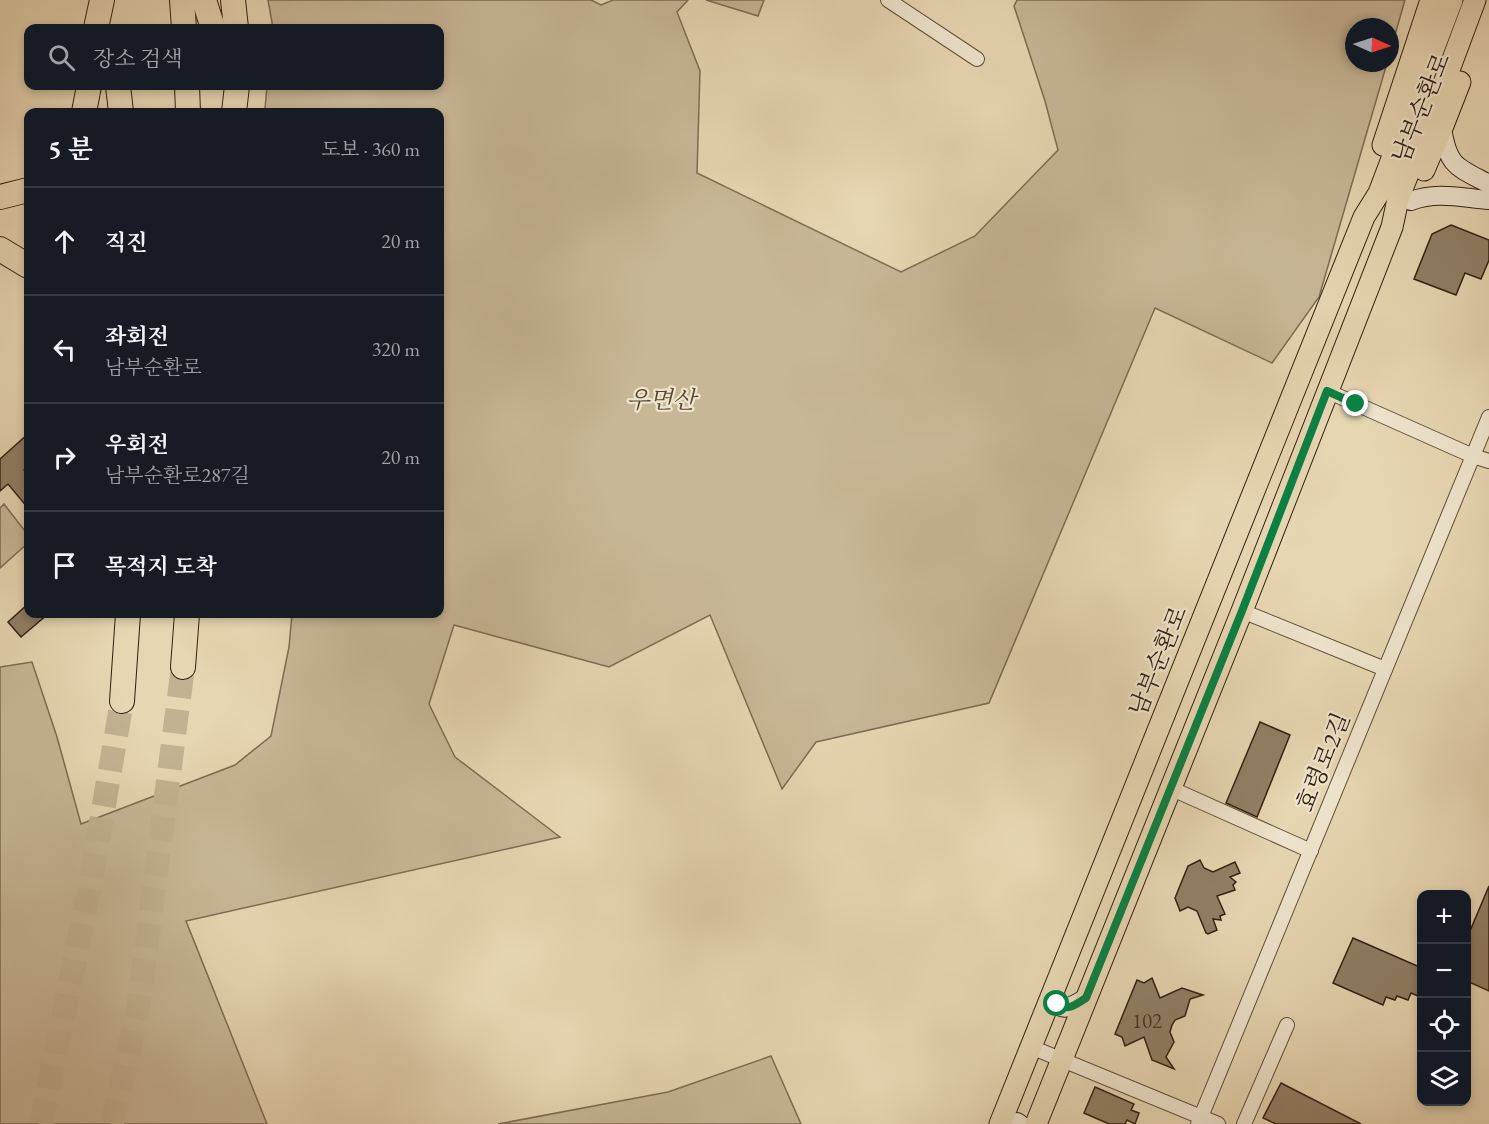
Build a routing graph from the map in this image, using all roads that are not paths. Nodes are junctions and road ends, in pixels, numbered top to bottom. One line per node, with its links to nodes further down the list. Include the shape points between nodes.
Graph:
1 (102, 0): 11 (highway)
2 (108, 0): 12 (highway)
3 (182, 0): 13 (highway)
4 (204, 0): 14 (highway)
5 (233, 0): 15 (highway)
6 (888, 0): 16 (street)
7 (1431, 0): 33 (main road, 남부순환로, via 1371,179)
8 (1452, 0): 33 (main road, 남부순환로, via 1379,193)
9 (1475, 0): 34 (main road, 남부순환로, via 1398,199)
10 (1489, 4): 27 (main road, 남부순환로)
11 (97, 24)
12 (111, 24)
13 (184, 24)
14 (212, 24)
15 (236, 24)
16 (977, 59)
17 (88, 90): 22 (highway)
18 (118, 90): 23 (highway)
19 (187, 90): 24 (highway)
20 (220, 90): 25 (highway)
21 (237, 90): 26 (highway)
22 (85, 108)
23 (121, 108)
24 (188, 108)
25 (219, 108)
26 (234, 108)
27 (1442, 128): 28 (main road, via 1447,152 1456,166); 32 (main road, 남부순환로)
28 (1489, 184)
29 (24, 191): 30 (highway)
30 (0, 197)
31 (1489, 200): 32 (main road, via 1443,195)
32 (1411, 201): 34 (main road, 남부순환로)
33 (1364, 217): 51 (main road, 남부순환로)
34 (1392, 227): 39 (main road, 남부순환로)
35 (0, 234): 36 (highway)
36 (24, 244)
37 (0, 249): 38 (highway)
38 (24, 264)
39 (1327, 391): 41 (street); 43 (main road, 남부순환로)
40 (1489, 417): 41 (street, 효령로2길)
41 (1473, 456): 42 (street); 47 (street, 효령로2길)
42 (1489, 461)
43 (1242, 611): 47 (street); 49 (main road, 남부순환로)
44 (128, 618): 48 (highway)
45 (187, 618): 46 (highway)
46 (183, 667)
47 (1385, 669): 50 (street, 효령로2길)
48 (122, 701)
49 (1170, 788): 50 (street); 52 (main road, 남부순환로)
50 (1311, 851): 56 (street, 효령로2길)
51 (1055, 988): 52 (main road, via 1060,1007 1070,1007); 54 (main road, 남부순환로)
52 (1086, 998): 55 (main road, 남부순환로)
53 (1287, 1025): 62 (street)
54 (1031, 1047): 55 (street); 57 (main road, 남부순환로)
55 (1061, 1060): 56 (street); 60 (main road, 남부순환로)
56 (1200, 1120): 61 (street)
57 (1000, 1124)
58 (1011, 1124): 59 (main road)
59 (1020, 1124)
60 (1036, 1124)
61 (1218, 1124)
62 (1244, 1124)

